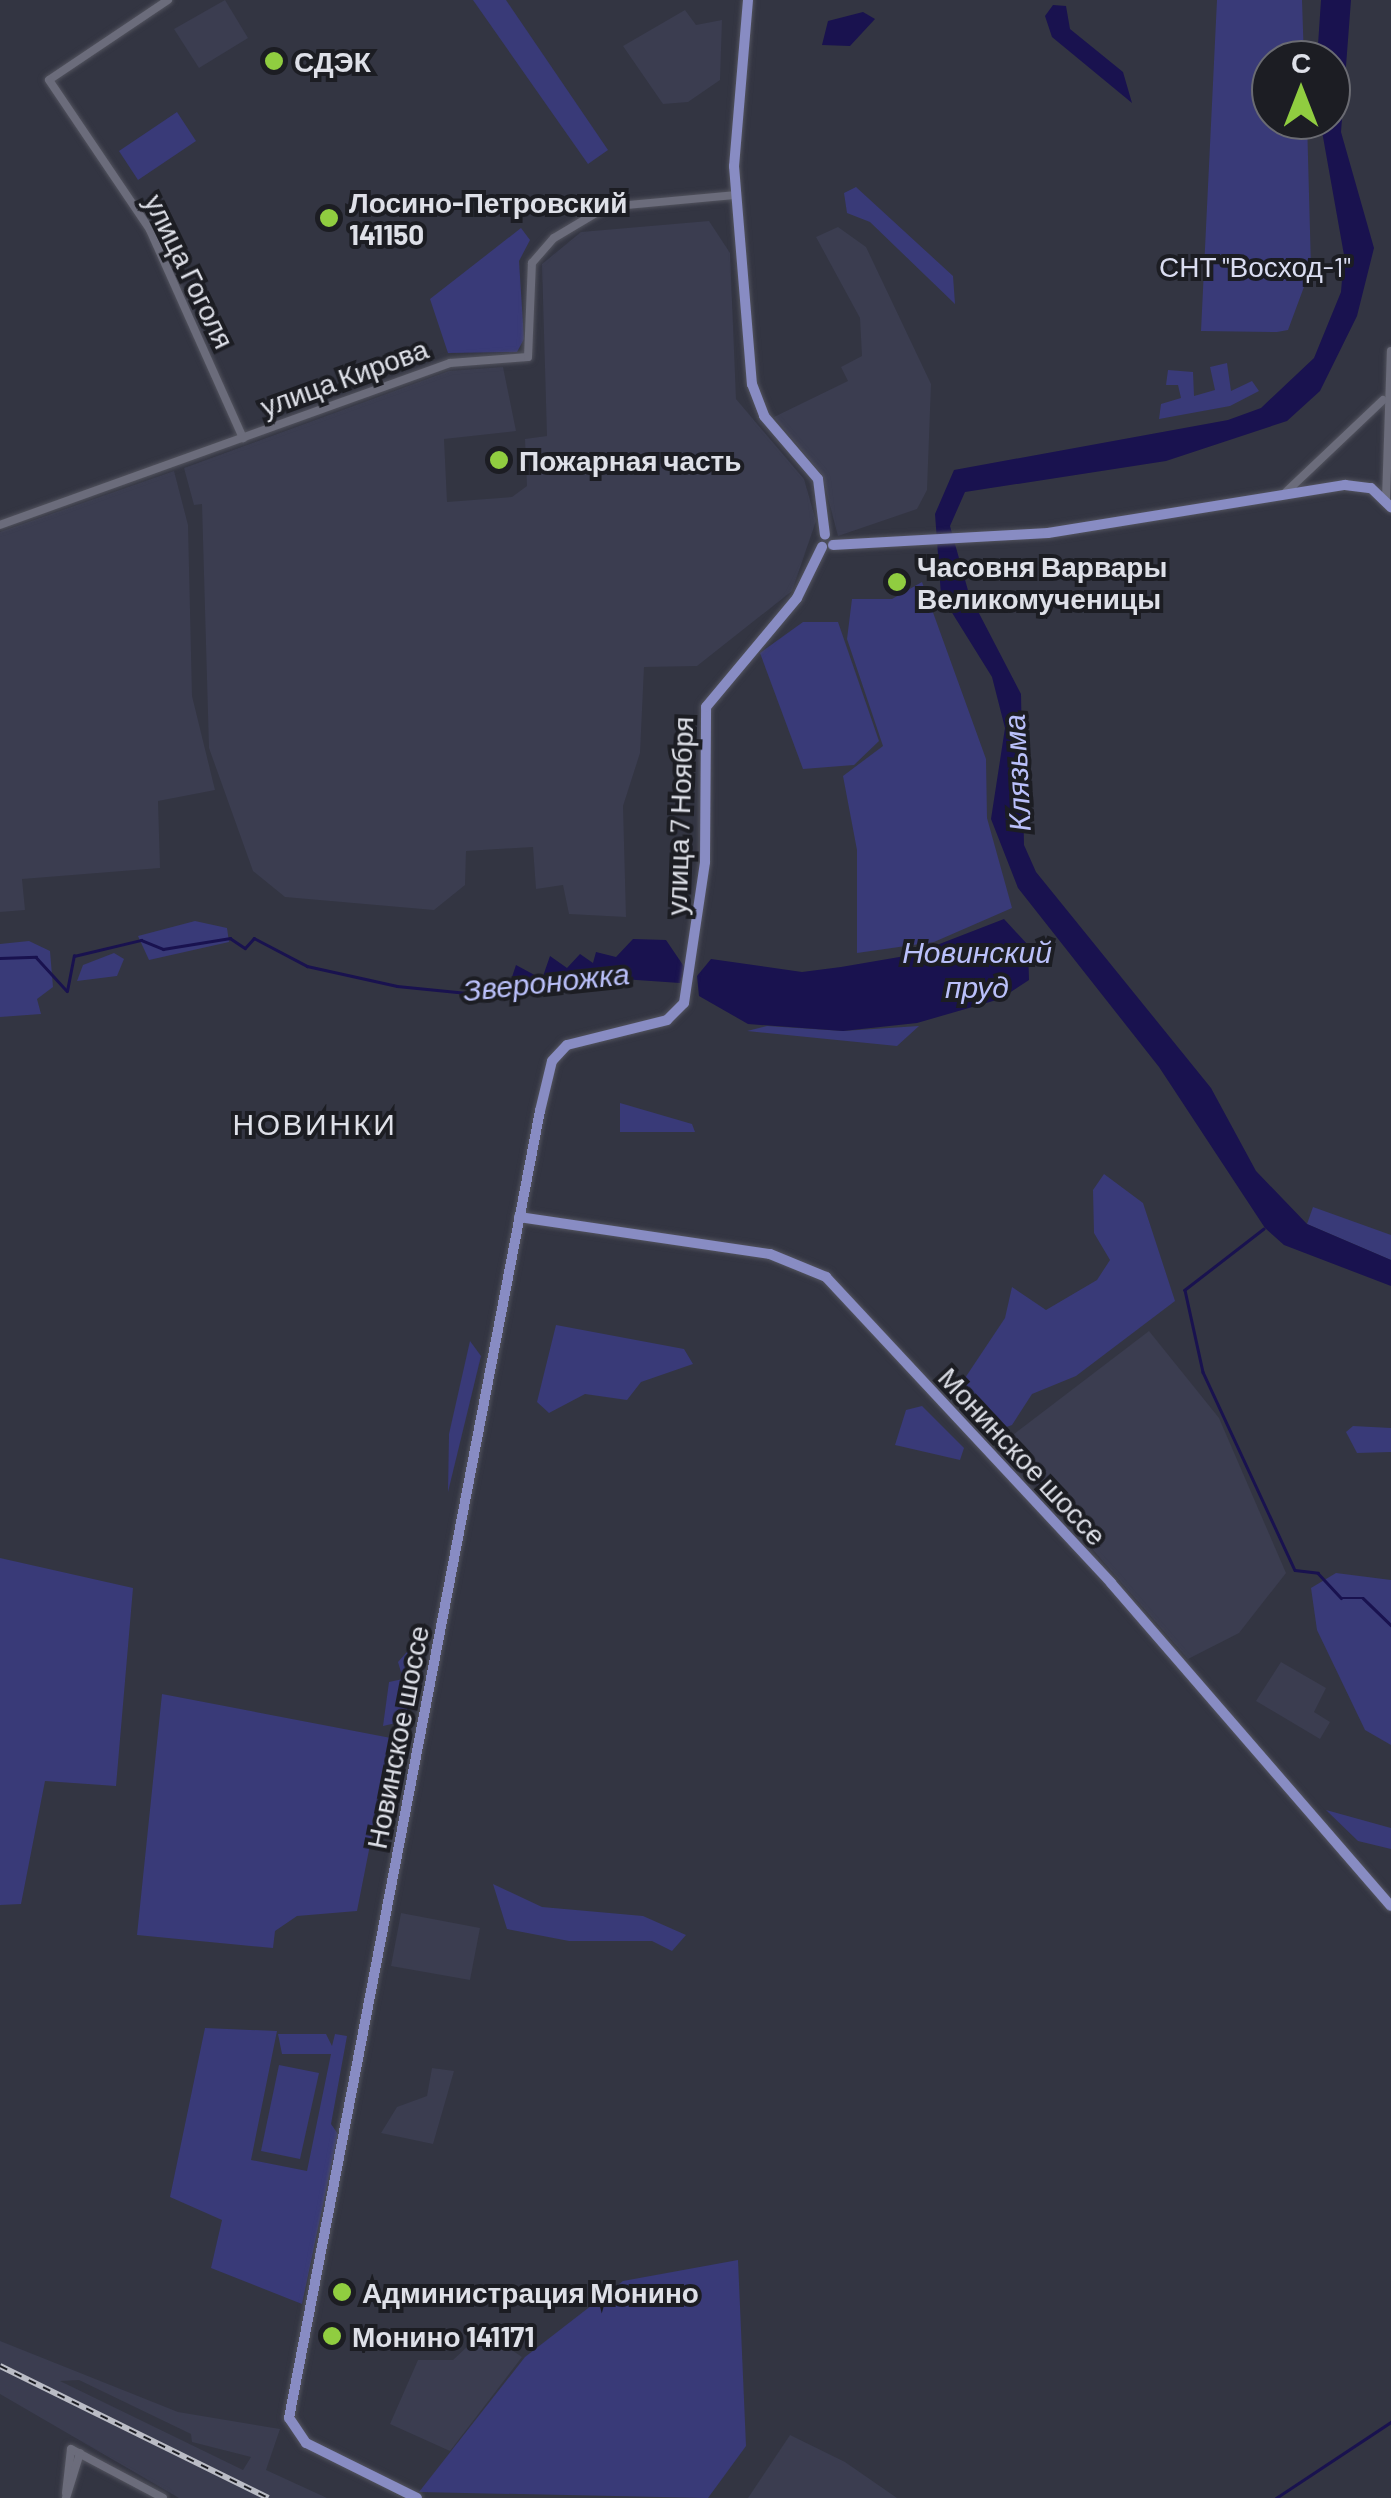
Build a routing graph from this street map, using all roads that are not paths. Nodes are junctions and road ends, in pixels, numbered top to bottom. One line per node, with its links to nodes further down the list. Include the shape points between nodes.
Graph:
1 (168, 0): 6 (street, улица Гоголя, via 49,80 150,230)
2 (748, 0): 3 (main road)
3 (736, 195): 6 (street, улица Кирова, via 606,207 536,255 528,357 450,362); 11 (main road, via 756,399 816,475)
4 (1391, 351): 5 (street)
5 (1384, 400): 7 (street); 9 (street)
6 (243, 438): 12 (street, улица Кирова)
7 (1382, 466): 8 (street); 10 (street)
8 (1363, 485): 9 (main road); 10 (main road)
9 (1284, 494): 13 (main road, via 991,537)
10 (1389, 504)
11 (827, 520): 13 (main road); 13 (main road)
12 (0, 525)
13 (824, 546): 14 (main road, улица 7 Ноября, via 797,598 709,698 689,988 667,1020)
14 (560, 1051): 15 (main road, Новинское шоссе)
15 (519, 1217): 16 (main road, Монинское шоссе, via 770,1254 826,1276 1111,1583); 19 (main road, Новинское шоссе, via 359,2030 293,2433)
16 (1391, 1906)
17 (66, 2495): 18 (street, via 76,2451)
18 (162, 2498)
19 (417, 2498)

